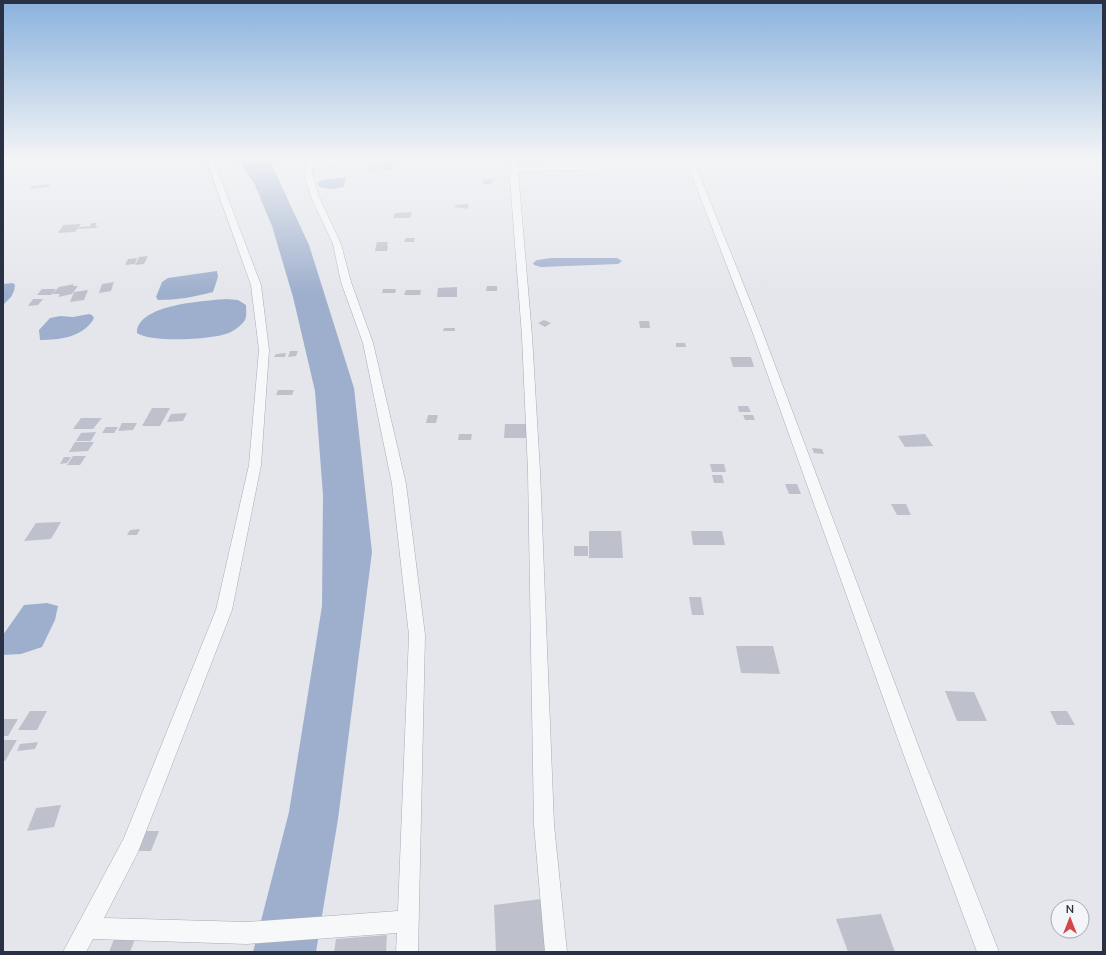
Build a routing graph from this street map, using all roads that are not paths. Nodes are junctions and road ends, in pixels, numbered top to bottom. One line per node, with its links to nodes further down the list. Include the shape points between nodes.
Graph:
1 (226, 204): 6 (street, via 256,285 264,350 255,465 224,610 131,844)
2 (318, 204): 5 (street, via 337,244 346,282 368,342 399,484 417,635)
3 (516, 204): 9 (street, via 527,336 533,456 544,825)
4 (706, 204): 10 (street, via 756,328)
5 (408, 921): 6 (street, via 247,933); 8 (street)
6 (87, 928): 7 (street)
7 (74, 952)
8 (407, 952)
9 (556, 952)
10 (988, 952)

